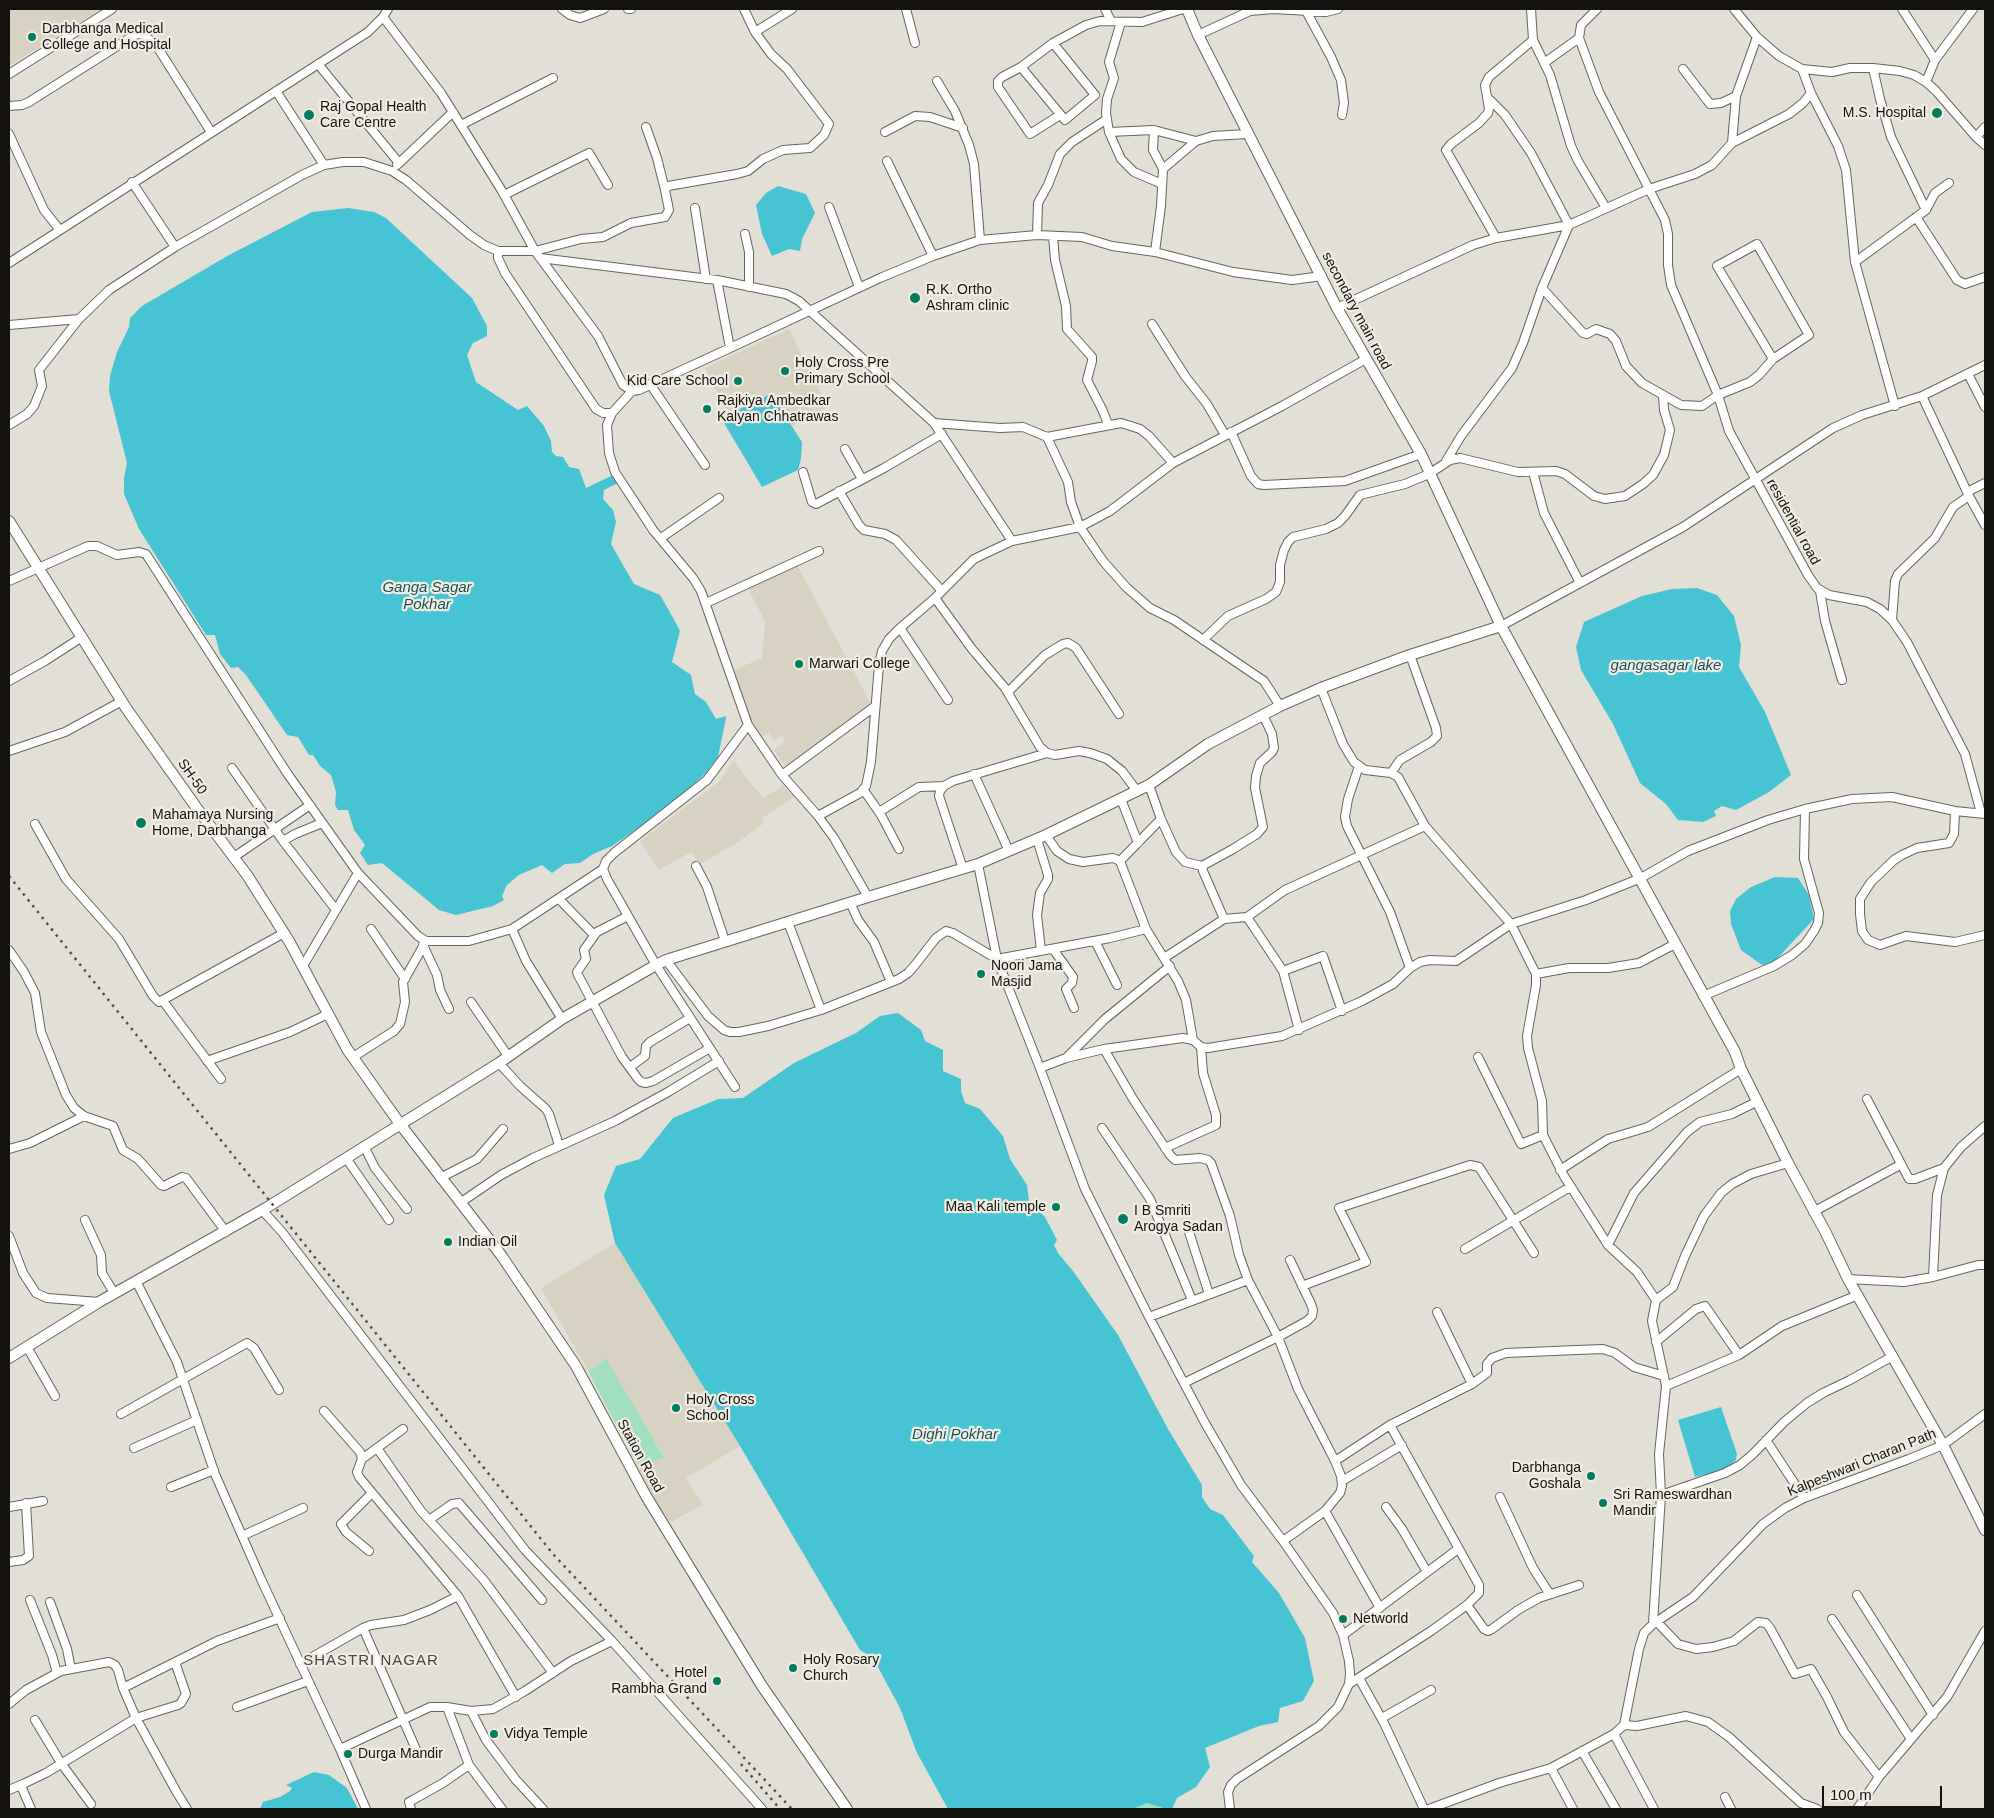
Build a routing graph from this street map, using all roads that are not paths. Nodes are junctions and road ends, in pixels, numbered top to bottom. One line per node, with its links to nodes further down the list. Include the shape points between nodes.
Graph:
1 (112, 9): 35 (street)
2 (388, 9): 18 (street)
3 (562, 9): 4 (street, via 580,18)
4 (604, 9)
5 (744, 9): 21 (street)
6 (792, 9): 21 (street)
7 (906, 9): 26 (street)
8 (1105, 9): 19 (street)
9 (1183, 9): 20 (street, via 1151,20)
10 (1187, 9): 22 (main road, secondary main road)
11 (1305, 9): 12 (street, via 1326,12); 22 (street, via 1250,11); 46 (street, via 1341,80)
12 (1338, 9)
13 (1532, 9): 25 (street)
14 (1597, 9): 24 (street, via 1581,25)
15 (1734, 9): 23 (street)
16 (1902, 9): 28 (street)
17 (1973, 9): 28 (street)
18 (384, 16): 30 (street, via 368,32); 44 (street)
19 (1111, 21): 20 (street); 27 (street, via 1086,25)
20 (1121, 22): 47 (street, via 1109,62 1114,78 1107,99)
21 (755, 32): 72 (street, via 829,124 824,134 810,148 783,150 748,171 672,185)
22 (1198, 36): 57 (main road, secondary main road)
23 (1757, 36): 34 (street, via 1779,56); 41 (street)
24 (1579, 38): 29 (street); 71 (street, residential road, via 1599,92)
25 (1533, 40): 29 (street); 42 (street, via 1489,77 1485,85)
26 (915, 43)
27 (1053, 43): 31 (street); 45 (street, via 1095,95 1065,120)
28 (1935, 60): 38 (street)
29 (1544, 63): 76 (street, via 1571,146)
30 (318, 64): 39 (street); 63 (street)
31 (1021, 67): 45 (street); 45 (street, via 1002,77 998,84 1030,134)
32 (1873, 68): 34 (street, via 1832,72); 38 (street, via 1900,71); 77 (street, via 1890,137)
33 (1683, 69): 41 (street, via 1710,104 1722,103)
34 (1802, 69): 40 (street)
35 (9, 74)
36 (553, 78): 48 (street)
37 (937, 80): 51 (street)
38 (1926, 82): 58 (street)
39 (276, 91): 53 (street); 64 (street)
40 (1811, 93): 60 (street, via 1789,114); 91 (street, via 1838,146 1846,170)
41 (1736, 96): 60 (street)
42 (1488, 98): 79 (street, via 1505,114 1531,152); 84 (street, via 1489,109 1484,118 1446,150)
43 (9, 106): 53 (street, via 30,102 137,34 144,35 156,45)
44 (453, 112): 48 (street); 63 (street)
45 (1060, 115)
46 (1342, 116)
47 (1107, 119): 55 (street); 82 (street, via 1060,154 1038,203)
48 (461, 124): 73 (street)
49 (646, 127): 72 (street, via 658,158)
50 (1985, 127): 58 (street)
51 (963, 128): 54 (street, via 930,117 915,116); 85 (street, via 974,164)
52 (1154, 130): 55 (street); 59 (street); 65 (street, via 1152,150)
53 (211, 132): 67 (street)
54 (885, 132)
55 (1109, 132): 69 (street, via 1121,158 1134,172)
56 (9, 134): 80 (street, via 44,210)
57 (1247, 134): 59 (street, via 1213,136); 93 (main road, secondary main road)
58 (1976, 136): 61 (street)
59 (1196, 141): 65 (street)
60 (1732, 143): 71 (street, via 1704,170)
61 (1985, 145)
62 (888, 161): 90 (street)
63 (399, 163): 66 (street)
64 (324, 165): 66 (street, via 364,162); 86 (street)
65 (1162, 169): 69 (street)
66 (392, 171): 87 (street, via 470,235)
67 (132, 182): 80 (street); 86 (street)
68 (1950, 183): 77 (street, via 1935,193)
69 (1162, 184): 88 (street)
70 (608, 185): 73 (street, via 588,153)
71 (1649, 189): 76 (street); 112 (street, residential road, via 1665,220 1671,286)
72 (665, 190): 89 (street, via 670,210 666,217 631,223 603,237 581,239)
73 (504, 195): 89 (street)
74 (829, 207): 98 (street)
75 (695, 208): 95 (street)
76 (1606, 208): 79 (street)
77 (1926, 210): 78 (street)
78 (1916, 217): 91 (street); 94 (street, via 1957,280 1965,284)
79 (1569, 225): 84 (street); 99 (street)
80 (59, 229): 92 (street)
81 (745, 234): 97 (street, via 749,252)
82 (1037, 234): 83 (street); 85 (street)
83 (1053, 236): 88 (street); 119 (street, via 1066,306 1066,329 1092,356 1087,380)
84 (1496, 238): 100 (street, via 1473,245)
85 (980, 240): 90 (street)
86 (176, 247): 102 (street, via 109,290)
87 (498, 251): 89 (street); 117 (street, via 505,273 596,409)
88 (1156, 252): 93 (street, via 1268,278 1298,280)
89 (538, 254): 95 (street); 111 (street, via 598,336 623,385)
90 (933, 256): 98 (street)
91 (1855, 262): 115 (street)
92 (9, 263)
93 (1322, 276): 100 (main road, secondary main road)
94 (1985, 277)
95 (706, 279): 96 (street)
96 (717, 280): 97 (street); 105 (street)
97 (749, 287): 101 (street, via 786,294)
98 (859, 287): 101 (street)
99 (1542, 288): 113 (street, via 1583,333 1596,329 1610,334 1633,376); 127 (street, via 1512,368 1466,428)
100 (1336, 308): 106 (main road, secondary main road)
101 (810, 311): 105 (street); 118 (street)
102 (79, 319): 104 (street); 120 (street, via 39,370 42,386 34,406)
103 (1152, 324): 121 (street, via 1184,376)
104 (9, 325)
105 (730, 348): 110 (street)
106 (1366, 359): 121 (street); 125 (main road, secondary main road)
107 (1773, 359): 107 (street, via 1809,335 1757,244 1717,266); 112 (street, via 1750,382)
108 (1985, 365): 109 (street)
109 (1968, 374): 114 (street); 116 (street)
110 (650, 384): 111 (street); 128 (street)
111 (632, 391): 117 (street)
112 (1718, 395): 113 (street, via 1702,406 1681,405); 132 (street, residential road, via 1729,431)
113 (1663, 396): 130 (street, via 1670,430 1664,455 1653,475 1625,496 1605,499 1594,496 1565,474)
114 (1922, 396): 115 (street); 136 (street)
115 (1895, 406): 132 (street, via 1862,415 1833,428)
116 (1985, 407)
117 (612, 413): 141 (street, via 607,424 607,436 615,472)
118 (934, 423): 122 (street); 123 (street, via 1023,427)
119 (1108, 424): 123 (street); 126 (street, via 1121,423 1140,429)
120 (9, 425)
121 (1228, 433): 125 (street, via 1252,476 1258,484 1264,485 1345,481); 126 (street)
122 (942, 434): 133 (street); 142 (street)
123 (1047, 437): 140 (street, via 1068,482)
124 (845, 449): 133 (street)
125 (1421, 454): 131 (main road, secondary main road)
126 (1173, 463): 140 (street, via 1110,511)
127 (1445, 463): 130 (street, via 1460,458 1499,469); 131 (street)
128 (705, 465)
129 (803, 472): 135 (street, via 812,502 816,504)
130 (1533, 472): 146 (street, via 1544,513)
131 (1429, 474): 152 (main road, secondary main road); 155 (street, via 1405,484 1360,494 1338,522 1288,542 1280,564 1280,582 1276,592 1228,616)
132 (1755, 479): 146 (street, via 1683,527); 148 (street, residential road, via 1808,576)
133 (862, 480): 135 (street)
134 (1985, 483): 136 (street)
135 (839, 491): 147 (street, via 864,530 886,534 896,540)
136 (1968, 494): 139 (street); 151 (street, via 1953,506 1935,538 1898,574)
137 (719, 498): 141 (street)
138 (9, 521): 144 (main road, SH-50)
139 (1985, 525)
140 (1080, 527): 142 (street); 155 (street, via 1096,552 1126,587 1150,608)
141 (660, 538): 150 (street, via 693,578)
142 (1012, 541): 147 (street, via 974,559)
143 (819, 551): 150 (street)
144 (38, 568): 145 (street); 154 (main road, SH-50); 180 (street, via 93,546 113,554 146,554)
145 (9, 581)
146 (1580, 583): 152 (street)
147 (942, 591): 149 (street)
148 (1820, 591): 151 (street, via 1867,602); 157 (street, via 1824,621)
149 (935, 598): 153 (street); 160 (street)
150 (706, 603): 167 (street)
151 (1892, 620): 184 (street, via 1907,642 1965,754)
152 (1501, 626): 156 (main road); 205 (main road, secondary main road)
153 (900, 628): 161 (street); 164 (street, via 882,651)
154 (82, 638): 158 (street); 162 (main road, SH-50)
155 (1203, 640): 163 (street, via 1264,682)
156 (1410, 655): 159 (main road); 172 (street, via 1437,736 1400,760)
157 (1842, 680)
158 (9, 681)
159 (1321, 688): 163 (main road); 170 (street, via 1349,756)
160 (1008, 692): 165 (street, via 1045,655 1068,643 1076,648); 169 (street, via 1040,747)
161 (948, 700)
162 (122, 701): 168 (street, via 64,732); 197 (main road, SH-50)
163 (1280, 706): 166 (main road)
164 (874, 707): 174 (street); 177 (street, via 871,762)
165 (1119, 714)
166 (1263, 715): 175 (main road, via 1208,744); 201 (street, via 1272,734 1274,748 1260,763 1256,776 1262,827 1258,834)
167 (748, 725): 174 (street); 202 (street, via 707,780 614,853)
168 (9, 751)
169 (1047, 753): 173 (street); 178 (street, via 1090,753 1107,759 1122,771)
170 (1359, 766): 172 (street, via 1365,770); 196 (street, via 1345,817)
171 (232, 768): 190 (street)
172 (1391, 773): 189 (street, via 1401,781)
173 (974, 774): 176 (street); 195 (street)
174 (782, 775): 185 (street)
175 (1149, 785): 178 (main road); 186 (street)
176 (944, 786): 183 (street, via 919,787); 203 (street, via 939,796)
177 (863, 789): 183 (street); 185 (street)
178 (1137, 791): 179 (main road)
179 (1121, 799): 191 (main road); 193 (street)
180 (310, 805): 187 (street); 190 (street)
181 (1805, 809): 182 (street, via 1852,799 1892,797); 205 (street, via 1688,852); 240 (street, via 1804,858 1819,913 1814,931 1798,949 1774,966)
182 (1955, 811): 184 (street); 220 (street, via 1954,834 1949,843 1917,848 1902,855 1871,882 1860,899 1862,931 1868,940 1880,945 1906,936 1956,942)
183 (879, 812): 194 (street)
184 (1983, 814)
185 (818, 816): 206 (street)
186 (1161, 819): 193 (street); 201 (street, via 1181,858)
187 (322, 823): 192 (street); 204 (street)
188 (35, 824): 241 (street, via 66,879 119,939 153,996)
189 (1425, 826): 196 (street); 214 (street)
190 (275, 829): 192 (street); 197 (street)
191 (1041, 837): 195 (main road); 198 (street, via 1069,859 1083,862 1113,858); 227 (street, via 1048,875 1040,893 1037,915)
192 (283, 841): 209 (street)
193 (1138, 843): 198 (street)
194 (899, 849)
195 (1009, 851): 199 (main road)
196 (1360, 855): 211 (street, via 1286,890); 234 (street, via 1390,912)
197 (234, 857): 218 (main road, SH-50)
198 (1120, 862): 217 (street)
199 (978, 864): 203 (main road); 229 (street)
200 (696, 866): 222 (street, via 707,887)
201 (1202, 866): 212 (street)
202 (603, 868): 207 (street); 210 (street)
203 (963, 869): 206 (main road)
204 (358, 873): 209 (street); 223 (street)
205 (1640, 878): 214 (street, via 1586,900); 224 (main road, secondary main road)
206 (868, 897): 208 (main road)
207 (559, 899): 216 (street); 219 (street, via 591,932)
208 (850, 902): 213 (main road); 238 (street, via 874,942)
209 (336, 910): 232 (street)
210 (628, 916): 219 (street); 231 (street)
211 (1247, 917): 212 (street); 235 (street)
212 (1224, 918): 228 (street)
213 (788, 922): 222 (main road); 246 (street)
214 (1511, 924): 234 (street, via 1459,960 1425,961); 236 (street)
215 (371, 929): 237 (street)
216 (512, 929): 223 (street, via 469,941); 250 (street, via 526,961)
217 (1146, 929): 221 (street); 228 (street)
218 (284, 933): 232 (main road, SH-50); 241 (street)
219 (596, 933): 243 (street, via 584,950 586,960 577,972)
220 (1985, 935)
221 (1095, 941): 225 (street); 239 (street)
222 (725, 942): 230 (main road)
223 (424, 943): 237 (street); 245 (street)
224 (1675, 944): 236 (street, via 1639,963); 240 (main road, secondary main road)
225 (1053, 949): 227 (street); 244 (street, via 1073,977 1066,989)
226 (9, 950): 270 (street, via 35,993 41,1032 66,1095)
227 (1041, 951): 229 (street)
228 (1164, 958): 233 (street)
229 (997, 959): 238 (street, via 946,931 936,938 908,973); 264 (street)
230 (666, 960): 231 (main road); 246 (street, via 708,1016 730,1032 768,1026)
231 (656, 964): 243 (main road); 249 (street)
232 (303, 966): 248 (main road, SH-50)
233 (1170, 966): 252 (street, via 1186,1000); 259 (street, via 1105,1019)
234 (1410, 968): 247 (street, via 1393,984)
235 (1283, 971): 247 (street, via 1323,956); 251 (street)
236 (1536, 974): 275 (street, via 1527,1036 1542,1101)
237 (405, 979): 257 (street, via 402,987 405,1002 398,1028)
238 (891, 982): 246 (street)
239 (1117, 985)
240 (1704, 996): 265 (main road, secondary main road)
241 (162, 1002): 260 (street)
242 (471, 1002): 256 (street)
243 (591, 1002): 250 (main road); 263 (street)
244 (1074, 1008)
245 (449, 1009)
246 (821, 1010)
247 (1342, 1010): 251 (street)
248 (328, 1014): 257 (main road, SH-50); 260 (street, via 290,1032)
249 (690, 1018): 254 (street); 263 (street, via 650,1042 645,1056)
250 (562, 1019): 256 (main road)
251 (1299, 1030): 253 (street, via 1253,1042)
252 (1192, 1040): 253 (street); 255 (street, via 1183,1038)
253 (1201, 1047): 278 (street, via 1203,1073 1216,1125)
254 (710, 1048): 261 (street); 263 (street, via 646,1083 641,1082)
255 (1104, 1049): 259 (street); 278 (street)
256 (508, 1056): 262 (main road)
257 (353, 1057): 271 (main road, SH-50)
258 (1478, 1057): 275 (street, via 1521,1144)
259 (1066, 1058): 264 (street)
260 (207, 1061): 266 (street)
261 (719, 1061): 267 (street); 276 (street, via 622,1117)
262 (499, 1063): 271 (main road); 276 (street, via 546,1109)
263 (630, 1067)
264 (1040, 1068): 314 (street, via 1085,1189)
265 (1741, 1069): 269 (main road, secondary main road); 284 (street, via 1648,1127 1608,1138)
266 (221, 1079)
267 (735, 1087)
268 (1867, 1099): 282 (street)
269 (1758, 1101): 281 (main road, secondary main road); 297 (street, via 1732,1114 1700,1122 1686,1132 1634,1193)
270 (84, 1116): 279 (street, via 30,1144); 294 (street, via 113,1126 123,1150 138,1159 161,1185 186,1178)
271 (400, 1124): 277 (main road); 285 (main road, Station Road)
272 (1985, 1126): 283 (street, via 1960,1147)
273 (1102, 1128): 310 (street, via 1150,1199)
274 (504, 1129): 285 (street, via 477,1159)
275 (1543, 1135): 284 (street)
276 (559, 1145): 287 (street, via 501,1175)
277 (364, 1146): 280 (main road); 288 (street, via 375,1168)
278 (1165, 1148): 305 (street, via 1175,1160 1200,1158 1211,1164)
279 (9, 1149)
280 (346, 1158): 289 (main road); 292 (street)
281 (1788, 1163): 290 (main road, secondary main road); 311 (street, via 1751,1174 1721,1193 1704,1216 1673,1287)
282 (1900, 1165): 283 (street, via 1912,1180); 290 (street)
283 (1944, 1168): 302 (street, via 1937,1195)
284 (1560, 1170): 286 (street)
285 (440, 1178): 287 (main road, Station Road)
286 (1570, 1187): 293 (street); 297 (street)
287 (460, 1203): 420 (main road, Station Road, via 502,1255 576,1366 646,1496 762,1686)
288 (407, 1209)
289 (262, 1210): 294 (main road); 377 (street, via 525,1550)
290 (1814, 1212): 303 (main road, secondary main road)
291 (85, 1220): 307 (street, via 101,1256 102,1273)
292 (389, 1220)
293 (1514, 1220): 298 (street); 299 (street); 306 (street, via 1479,1167 1470,1165 1339,1208 1366,1262)
294 (226, 1232): 304 (main road)
295 (1189, 1232): 308 (street)
296 (9, 1236): 312 (street, via 23,1273 36,1293 47,1298)
297 (1608, 1245): 311 (street, via 1637,1272)
298 (1465, 1248)
299 (1534, 1253)
300 (1290, 1260): 306 (street)
301 (1985, 1265): 302 (street)
302 (1933, 1277): 303 (street, via 1896,1282)
303 (1848, 1279): 309 (main road, secondary main road)
304 (136, 1280): 307 (main road); 322 (street)
305 (1248, 1280): 308 (street); 315 (street)
306 (1302, 1286): 315 (street, via 1313,1310 1312,1316)
307 (114, 1293): 312 (main road)
308 (1209, 1294): 310 (street)
309 (1858, 1296): 318 (street, via 1782,1326); 319 (main road, secondary main road)
310 (1192, 1300): 314 (street)
311 (1656, 1300): 316 (street, via 1652,1321)
312 (98, 1302): 317 (main road)
313 (1437, 1312): 324 (street)
314 (1149, 1318): 323 (street)
315 (1278, 1337): 323 (street); 340 (street, via 1298,1389)
316 (1656, 1342): 318 (street, via 1699,1307 1705,1306); 321 (street)
317 (27, 1347): 320 (main road); 327 (street)
318 (1738, 1355): 325 (street)
319 (1893, 1356): 334 (street, via 1807,1403); 336 (main road, secondary main road)
320 (9, 1358)
321 (1664, 1376): 324 (street, via 1634,1367 1603,1349 1506,1353 1492,1358 1487,1364 1487,1373); 325 (street)
322 (184, 1379): 326 (street, via 247,1343 254,1348); 329 (street); 331 (street)
323 (1184, 1382): 357 (street, via 1241,1485)
324 (1472, 1384): 332 (street)
325 (1666, 1386): 345 (street, via 1659,1454)
326 (279, 1390)
327 (55, 1396)
328 (324, 1411): 339 (street, via 360,1452)
329 (121, 1414)
330 (1985, 1414): 336 (street, Kalpeshwari Charan Path)
331 (197, 1420): 337 (street); 341 (street)
332 (1390, 1425): 335 (street); 340 (street)
333 (403, 1429): 338 (street)
334 (1766, 1440): 345 (street, via 1747,1460 1725,1473); 347 (street)
335 (1402, 1445): 342 (street); 358 (street)
336 (1943, 1445): 347 (street, Kalpeshwari Charan Path); 355 (main road, secondary main road)
337 (134, 1448)
338 (377, 1448): 339 (street); 354 (street)
339 (362, 1459): 344 (street, via 357,1472)
340 (1335, 1461): 342 (street)
341 (214, 1470): 343 (street); 356 (street)
342 (1342, 1481): 353 (street, via 1340,1494)
343 (171, 1487)
344 (372, 1493): 359 (street, via 341,1524); 365 (street)
345 (1661, 1495): 373 (street)
346 (1500, 1497): 363 (street, via 1533,1568)
347 (1804, 1498): 373 (street, Kalpeshwari Charan Path, via 1763,1524 1693,1597)
348 (43, 1501): 349 (street)
349 (26, 1503): 351 (street); 360 (street, via 29,1556)
350 (1386, 1506): 361 (street)
351 (9, 1507)
352 (303, 1508): 356 (street)
353 (1325, 1511): 357 (street); 370 (street)
354 (429, 1520): 367 (street, via 452,1504 459,1503); 382 (street, via 483,1579)
355 (1985, 1530)
356 (242, 1536): 371 (street)
357 (1283, 1540): 376 (street, via 1333,1613)
358 (1458, 1549): 361 (street); 369 (street, via 1480,1589)
359 (369, 1551)
360 (9, 1562)
361 (1427, 1572): 370 (street)
362 (1579, 1585): 363 (street)
363 (1549, 1593): 369 (street, via 1488,1631)
364 (1858, 1595): 393 (street)
365 (458, 1596): 374 (street, via 404,1620); 388 (street)
366 (30, 1600): 381 (street)
367 (542, 1600)
368 (50, 1602): 380 (street)
369 (1467, 1605): 383 (street, via 1432,1632)
370 (1380, 1608): 376 (street)
371 (280, 1618): 378 (street, via 218,1641); 379 (street)
372 (1832, 1619): 400 (street)
373 (1655, 1623): 398 (street, Kalpeshwari Charan Path, via 1644,1634 1638,1649); 407 (street, via 1678,1644 1696,1649 1734,1641 1758,1622 1766,1623 1795,1674 1809,1668 1812,1670 1844,1732)
374 (363, 1628): 379 (street); 397 (street)
375 (1985, 1631): 393 (street)
376 (1343, 1636): 385 (street, via 1349,1661)
377 (612, 1641): 382 (street); 419 (street)
378 (177, 1661): 386 (street); 394 (street, via 186,1697 178,1705)
379 (300, 1664): 384 (street)
380 (71, 1668): 381 (street); 386 (street, via 112,1663 118,1670)
381 (57, 1673): 389 (street, via 26,1690)
382 (553, 1673): 388 (street)
383 (1359, 1678): 385 (street); 395 (street)
384 (308, 1681): 390 (street); 401 (street)
385 (1349, 1684): 421 (street, via 1338,1707 1319,1726 1231,1784 1228,1792)
386 (123, 1688): 394 (street)
387 (1431, 1690): 395 (street)
388 (516, 1697): 392 (street, via 493,1709)
389 (9, 1704)
390 (237, 1707)
391 (447, 1707): 392 (street); 397 (street, via 430,1707); 405 (street)
392 (471, 1711): 418 (street, via 486,1740 516,1780)
393 (1933, 1715): 400 (street)
394 (136, 1718): 404 (street); 414 (street)
395 (1382, 1718): 422 (street)
396 (35, 1720): 404 (street)
397 (402, 1721): 401 (street); 403 (street)
398 (1624, 1725): 399 (street); 427 (street, via 1637,1726 1686,1716 1708,1722 1801,1803)
399 (1614, 1734): 402 (street); 412 (street)
400 (1911, 1739): 407 (street)
401 (340, 1749): 415 (street)
402 (1582, 1751): 406 (street); 425 (street)
403 (418, 1754)
404 (61, 1763): 408 (street); 411 (street)
405 (469, 1765): 416 (street, via 411,1800); 417 (street)
406 (1552, 1768): 423 (street, via 1490,1786); 424 (street)
407 (1879, 1777): 428 (street)
408 (23, 1784): 409 (street); 413 (street)
409 (9, 1790)
410 (1725, 1797): 426 (street)
411 (91, 1804)
412 (1652, 1808)
413 (31, 1809)
414 (187, 1809)
415 (366, 1809)
416 (411, 1809)
417 (502, 1809)
418 (544, 1809)
419 (762, 1809)
420 (847, 1809)
421 (1230, 1809)
422 (1424, 1809)
423 (1429, 1809)
424 (1573, 1809)
425 (1616, 1809)
426 (1731, 1809)
427 (1817, 1809)
428 (1857, 1809)

